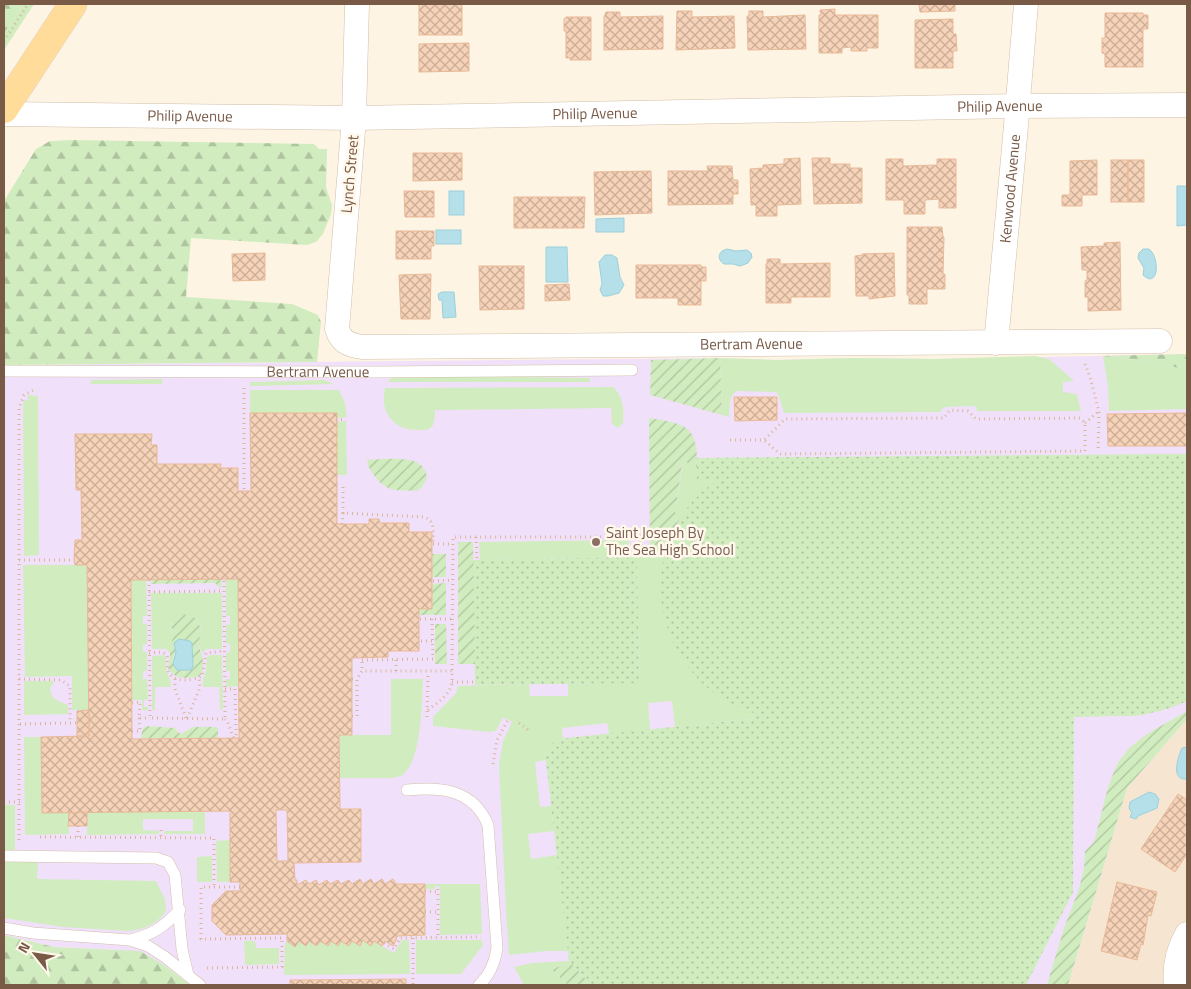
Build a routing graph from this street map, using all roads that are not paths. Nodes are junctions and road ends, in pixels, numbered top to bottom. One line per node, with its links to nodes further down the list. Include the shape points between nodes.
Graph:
1 (73, 4): 6 (main road)
2 (358, 4): 8 (street, Lynch Street)
3 (1026, 4): 5 (street, Kenwood Avenue)
4 (1187, 105): 5 (street, Philip Avenue)
5 (1018, 106): 8 (street, Philip Avenue); 11 (street, Kenwood Avenue)
6 (4, 108)
7 (4, 114): 8 (street, Philip Avenue)
8 (354, 118): 10 (street, Lynch Street, via 337,329)
9 (1160, 340): 11 (street, Bertram Avenue)
10 (344, 341): 11 (street, Bertram Avenue, via 362,347)
11 (996, 343)
12 (632, 370): 13 (lane, Bertram Avenue)
13 (4, 371)
14 (407, 790): 21 (lane, via 443,789 465,798 483,813 488,824 498,948)
15 (4, 856): 16 (lane, via 162,859 168,862 175,875)
16 (180, 910): 19 (lane, via 157,931); 20 (lane, via 182,949)
17 (4, 928): 19 (lane)
18 (1187, 934): 23 (street, via 1178,955)
19 (130, 940): 20 (lane, via 148,946)
20 (188, 975): 22 (lane)
21 (484, 984)
22 (200, 985)
23 (1176, 985)

